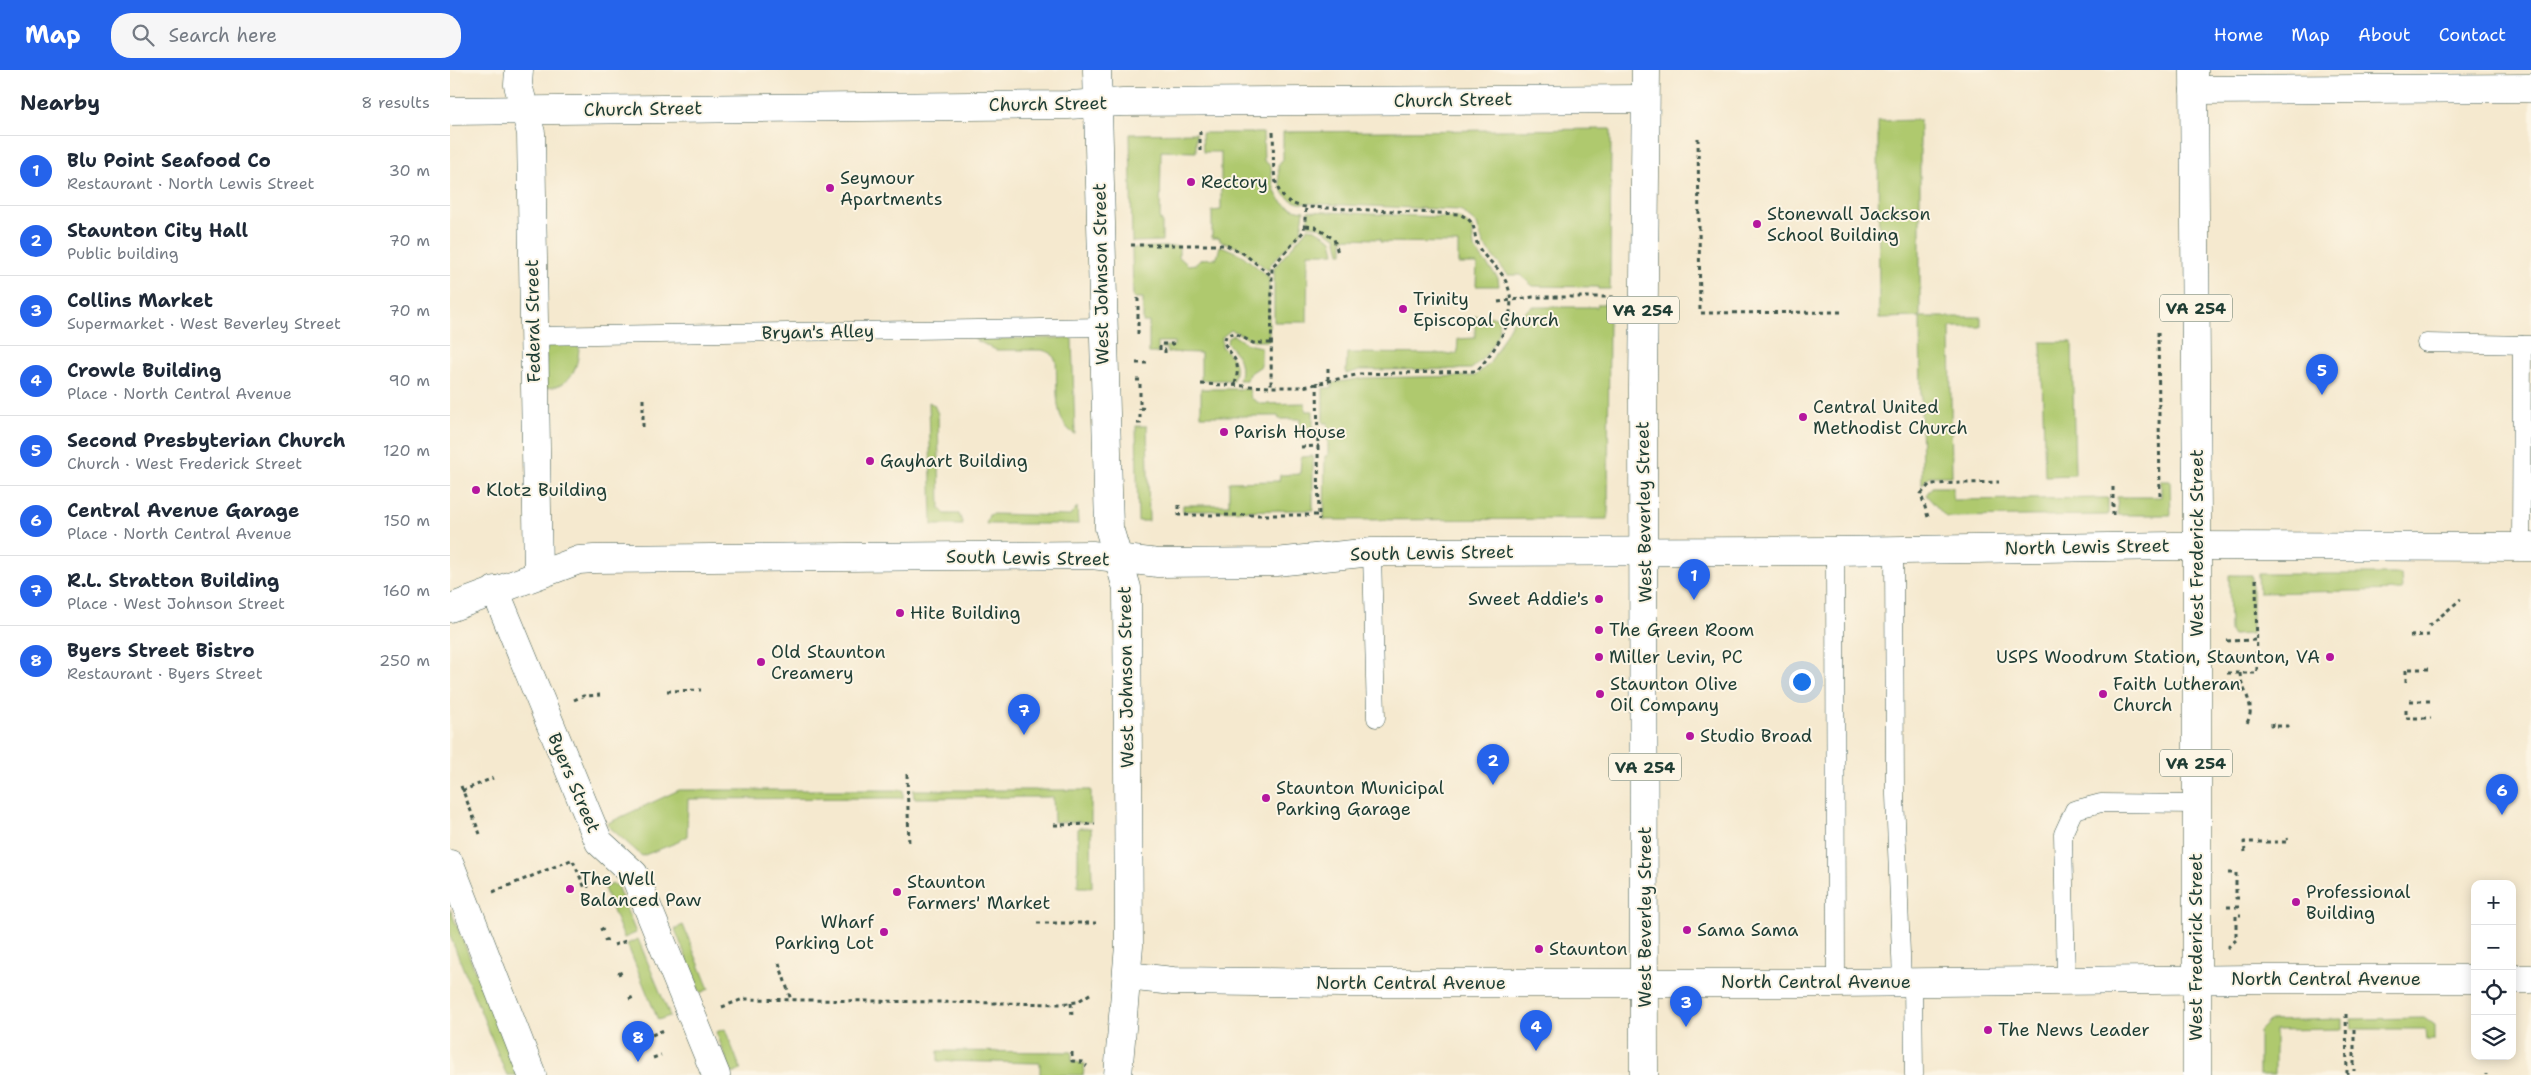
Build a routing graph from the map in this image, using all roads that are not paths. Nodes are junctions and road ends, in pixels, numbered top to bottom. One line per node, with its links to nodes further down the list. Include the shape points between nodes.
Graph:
1 (519, 70): 8 (main road, Federal Street, via 518,85)
2 (1098, 70): 7 (main road, West Johnson Street)
3 (1646, 70): 6 (main road, West Beverley Street / VA 254)
4 (2194, 80): 5 (main road); 14 (main road, West Frederick Street / VA 254)
5 (2531, 88)
6 (1645, 99): 7 (main road, Church Street); 16 (main road, West Beverley Street / VA 254)
7 (1098, 104): 8 (main road, Church Street); 10 (main road, West Johnson Street)
8 (524, 110): 9 (main road, Church Street); 11 (main road, Federal Street, via 531,133)
9 (450, 111)
10 (1102, 327): 11 (lane, Bryan's Alley); 20 (main road, West Johnson Street, via 1109,528)
11 (533, 336): 21 (main road, Federal Street, via 529,479)
12 (2426, 343): 13 (lane)
13 (2526, 345): 15 (lane)
14 (2197, 547): 15 (main road, North Lewis Street); 17 (main road, North Lewis Street); 25 (main road, West Frederick Street / VA 254)
15 (2526, 547)
16 (1644, 550): 18 (main road, North Lewis Street); 19 (main road, South Lewis Street); 34 (main road, West Beverley Street / VA 254)
17 (1894, 550): 18 (main road, North Lewis Street); 32 (lane, via 1895,795)
18 (1836, 551): 35 (lane)
19 (1372, 552): 20 (main road, South Lewis Street, via 1276,562 1158,563); 24 (lane)
20 (1118, 559): 21 (main road, South Lewis Street, via 1092,555 603,558 578,560); 27 (main road, West Johnson Street, via 1127,588)
21 (538, 574): 22 (main road, South Lewis Street)
22 (495, 590): 23 (main road, South Lewis Street); 37 (main road, Byers Street, via 599,842 634,874)
23 (450, 608)
24 (1376, 718)
25 (2196, 804): 28 (main road, West Frederick Street / VA 254); 33 (lane, via 2101,803 2074,810 2063,834)
26 (450, 864): 36 (main road)
27 (1127, 976): 34 (main road, North Central Avenue, via 1222,982); 38 (main road, West Johnson Street)
28 (2196, 979): 29 (main road, North Central Avenue); 33 (main road, North Central Avenue); 41 (main road, West Frederick Street / VA 254)
29 (2471, 979)
30 (2516, 979): 31 (main road)
31 (2531, 979)
32 (1907, 981): 33 (main road, North Central Avenue); 35 (main road, North Central Avenue); 40 (lane)
33 (2066, 981)
34 (1646, 983): 35 (main road, North Central Avenue); 39 (main road, West Beverley Street / VA 254)
35 (1836, 984)
36 (532, 1075)
37 (716, 1075)
38 (1118, 1075)
39 (1644, 1075)
40 (1914, 1075)
41 (2197, 1075)

